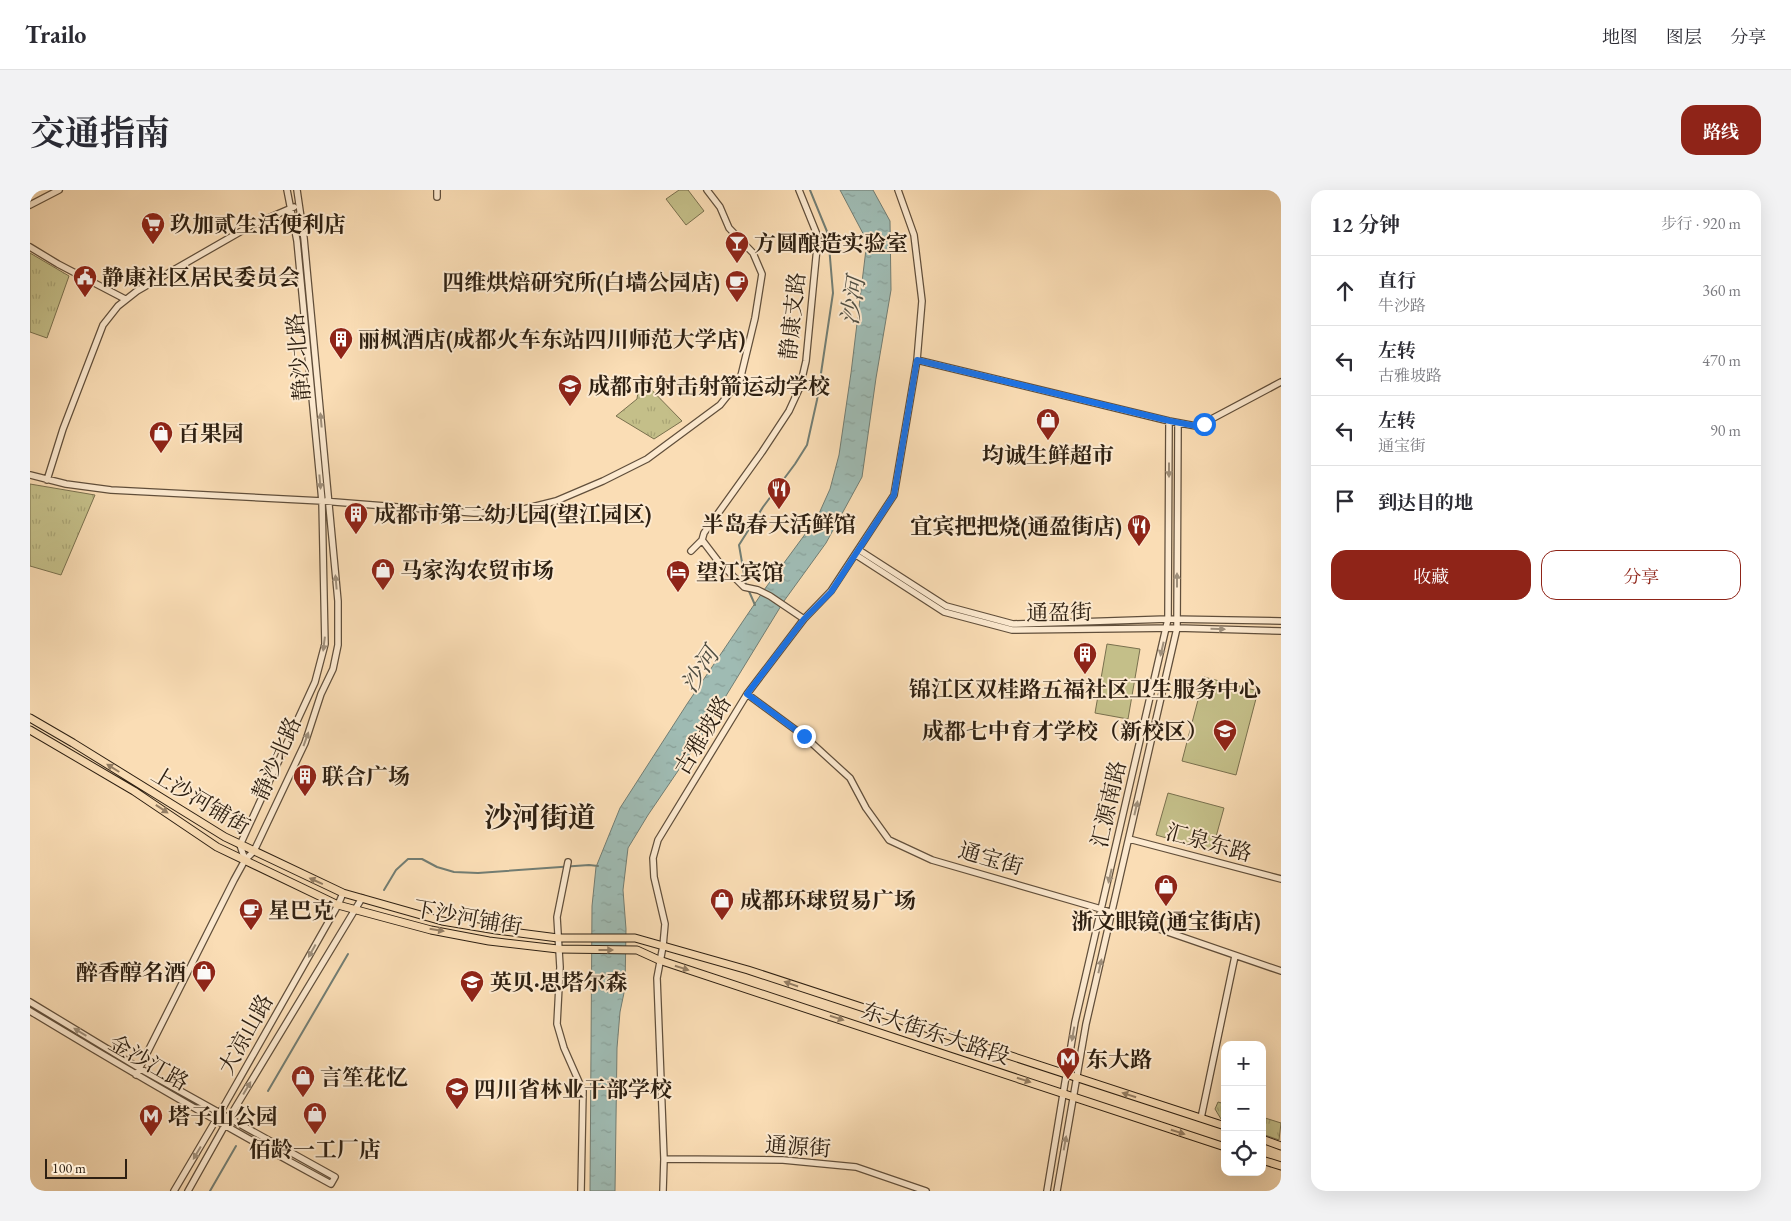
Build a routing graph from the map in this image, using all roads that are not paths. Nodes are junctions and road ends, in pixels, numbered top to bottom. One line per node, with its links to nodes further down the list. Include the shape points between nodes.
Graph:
1 (59, 190): 9 (street)
2 (287, 190): 11 (street, 静沙北路)
3 (297, 190): 10 (street, 静沙北路)
4 (436, 190): 8 (street)
5 (707, 190): 20 (street, via 720,207 729,228 753,252 762,274 740,380 720,405 647,459 556,501 512,512 474,513)
6 (799, 190): 21 (street, 静康支路, via 818,237 806,361 800,387 789,411)
7 (898, 190): 14 (street, 古雅坡路, via 914,235 922,301)
8 (437, 197)
9 (30, 205)
10 (299, 206): 11 (street); 20 (street, 静沙北路, one-way to 10)
11 (292, 208): 13 (street, via 252,225); 20 (street, 静沙北路, one-way to 20)
12 (30, 247): 13 (street)
13 (125, 299): 19 (street, via 103,325)
14 (917, 360): 16 (street); 23 (street, 古雅坡路, via 894,495)
15 (1281, 382): 17 (street, via 1204,424)
16 (1170, 421): 17 (street); 25 (street, 汇源南路, one-way to 25)
17 (1178, 423): 26 (street, 汇源南路, one-way to 17)
18 (30, 475): 19 (street)
19 (47, 480): 20 (street, via 111,490)
20 (325, 502): 35 (street, 静沙北路, one-way to 35, via 325,644 315,682); 36 (street, 静沙北路, one-way to 20, via 305,742 333,669 338,645 338,601)
21 (702, 540): 22 (street, 静康支路); 24 (street, via 718,561 747,588 770,596)
22 (691, 551)
23 (857, 553): 24 (street, 古雅坡路, via 831,592); 25 (street, 通盈街, via 946,606 1013,624); 28 (street, 通盈街, via 944,612 1012,630)
24 (804, 619): 31 (street, 古雅坡路)
25 (1168, 619): 26 (street, 通盈街); 28 (street, 汇源南路)
26 (1177, 620): 27 (street, 通盈街); 29 (street, 汇源南路)
27 (1281, 621)
28 (1167, 628): 29 (street, 通盈街); 44 (street, 汇源南路, one-way to 44)
29 (1177, 628): 30 (street, 通盈街, one-way to 30); 34 (street, 汇源南路, one-way to 29)
30 (1281, 631)
31 (747, 694): 44 (street, 通宝街, via 804,736 850,778 889,840 932,860); 48 (street, 古雅坡路, via 658,840 654,876 665,924)
32 (30, 718): 35 (main road, 上沙河铺街, one-way to 32)
33 (30, 730): 37 (main road, 上沙河铺街, one-way to 37, via 134,791 217,847)
34 (1129, 839): 39 (street, 汇泉东路); 45 (street, 汇源南路)
35 (240, 845): 36 (main road, 上沙河铺街); 37 (street)
36 (254, 851): 37 (street, 静沙北路); 40 (main road, 上沙河铺街, one-way to 36)
37 (245, 860): 42 (main road, 上沙河铺街); 56 (street, 静沙北路)
38 (568, 862): 46 (street, via 557,917)
39 (1281, 879)
40 (343, 893): 41 (main road, 上沙河铺街); 42 (street, 大凉山路)
41 (362, 898): 43 (street, 大凉山路); 46 (main road, 下沙河铺街, via 442,921)
42 (338, 905): 43 (main road, 上沙河铺街); 62 (street, 大凉山路, one-way to 62)
43 (356, 909): 49 (main road, 下沙河铺街, one-way to 49, via 431,930); 63 (street, 大凉山路, one-way to 43)
44 (1102, 909): 45 (street, 通宝街); 57 (street, 汇源南路, one-way to 57)
45 (1113, 912): 51 (street, 通宝街); 59 (street, 汇源南路, one-way to 45, via 1086,1024)
46 (558, 938): 47 (main road, 下沙河铺街); 49 (street)
47 (636, 938): 48 (main road, 东大街东大路段)
48 (663, 946): 52 (street, 古雅坡路); 57 (main road, 东大街东大路段, one-way to 48, via 748,970)
49 (558, 949): 50 (main road, 下沙河铺街, one-way to 50); 76 (street, via 557,1024 583,1091)
50 (637, 950): 52 (main road, 东大街东大路段)
51 (1235, 956): 53 (street, 通宝街); 64 (street)
52 (659, 960): 60 (main road, 东大街东大路段, one-way to 60); 71 (street, 古雅坡路)
53 (1281, 971)
54 (30, 1002): 56 (street, one-way to 54)
55 (30, 1011): 58 (street, 金沙江路)
56 (139, 1068): 58 (street, 静沙北路); 62 (street)
57 (1066, 1074): 59 (main road, 东大街东大路段); 60 (street, 汇源南路)
58 (136, 1075): 65 (street, 金沙江路)
59 (1077, 1078): 61 (street, 汇源南路); 64 (main road, 东大街东大路段, one-way to 59)
60 (1063, 1093): 61 (main road, 东大街东大路段); 79 (street, 汇源南路)
61 (1074, 1097): 69 (main road, 东大街东大路段, one-way to 69); 80 (street, 汇源南路, one-way to 61)
62 (220, 1114): 63 (street); 65 (street, 大凉山路)
63 (229, 1118): 67 (street, 大凉山路); 67 (street, 金沙江路, via 335,1177 331,1184)
64 (1201, 1118): 66 (main road, 东大街东大路段)
65 (216, 1121): 67 (street, 金沙江路); 74 (street, 大凉山路, one-way to 74)
66 (1221, 1125)
67 (224, 1126): 75 (street, 大凉山路)
68 (1266, 1140): 70 (main road)
69 (1221, 1146)
70 (1281, 1146)
71 (664, 1159): 77 (street, 古雅坡路); 78 (street, 通源街, via 783,1160 856,1168)
72 (1266, 1161): 73 (main road)
73 (1281, 1166)
74 (174, 1191)
75 (188, 1191)
76 (581, 1191)
77 (663, 1191)
78 (926, 1191)
79 (1047, 1191)
80 (1057, 1191)

